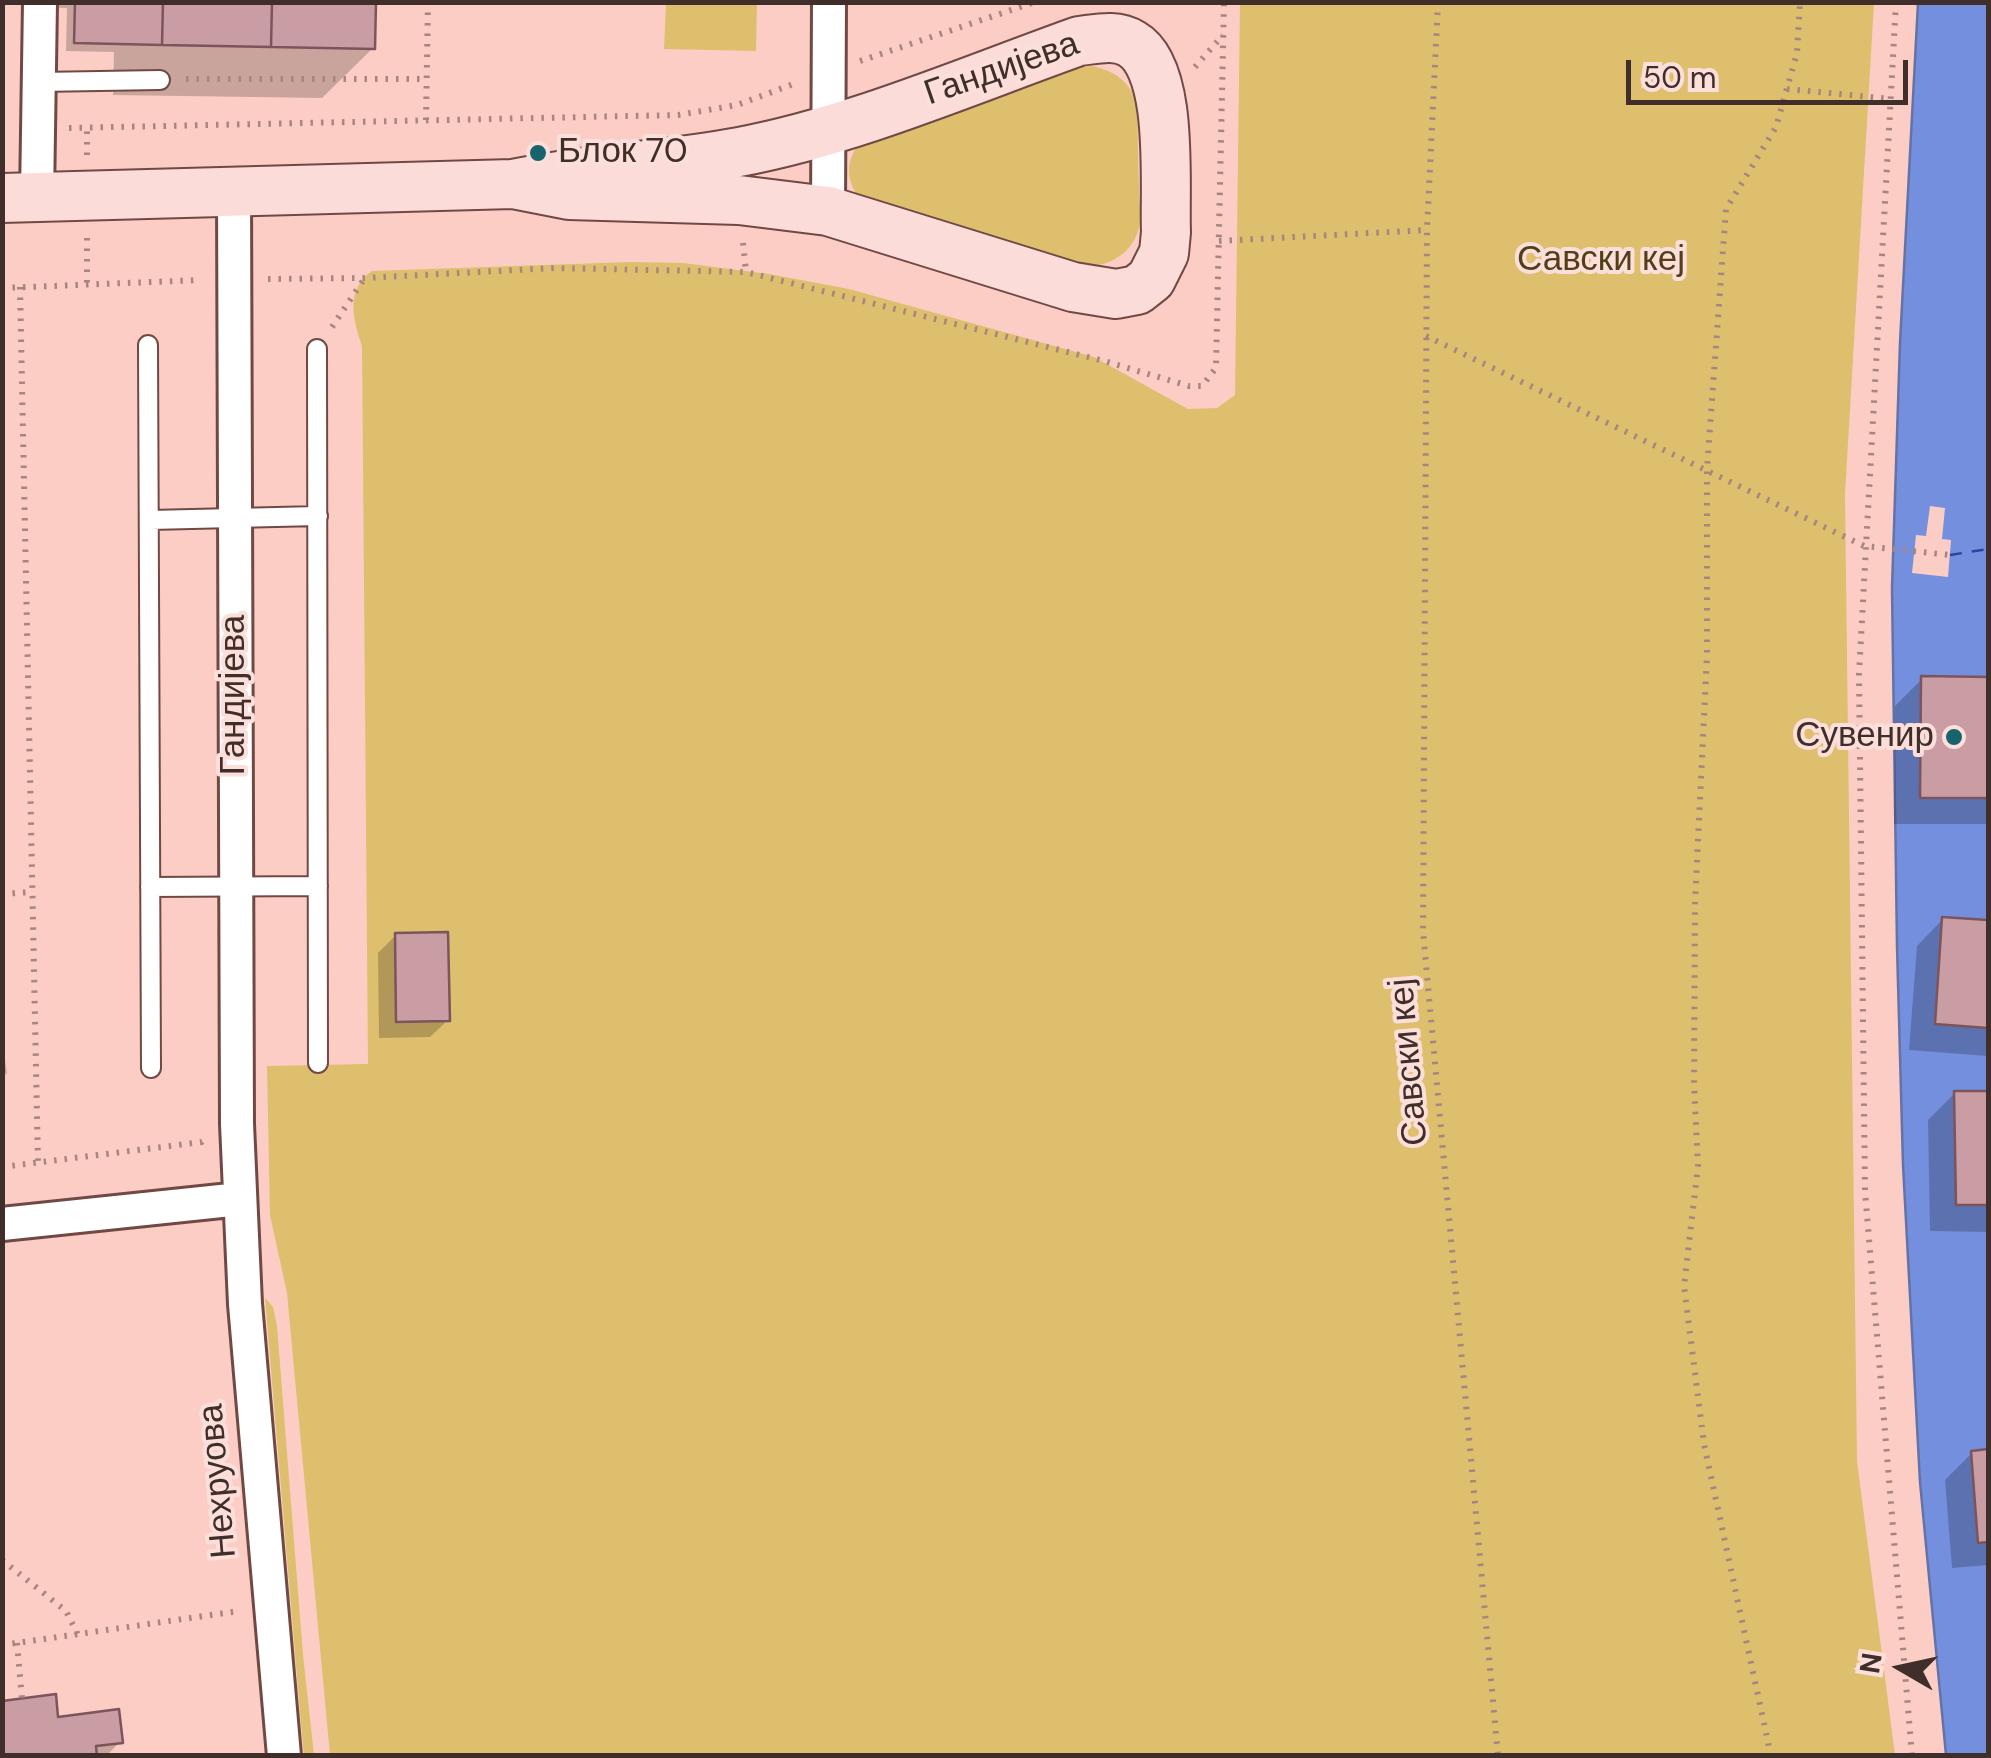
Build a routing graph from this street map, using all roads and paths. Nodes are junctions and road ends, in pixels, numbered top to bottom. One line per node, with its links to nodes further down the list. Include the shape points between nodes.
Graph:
1 (40, 2): 12 (street, Гандијева)
2 (428, 2): 10 (path)
3 (829, 2): 9 (street)
4 (1035, 2): 9 (path)
5 (1224, 2): 23 (path)
6 (1438, 2): 22 (path, Савски кеј)
7 (1800, 2): 13 (path)
8 (1896, 2): 14 (path)
9 (828, 72): 15 (path, via 737,105 678,115); 17 (street)
10 (427, 78): 11 (path); 15 (path)
11 (160, 80): 12 (lane)
12 (39, 82): 16 (street, Гандијева)
13 (1787, 89): 14 (path); 31 (path, via 1776,127 1726,209)
14 (1891, 98): 35 (path)
15 (426, 120): 16 (path)
16 (38, 130): 20 (street, Гандијева)
17 (828, 131): 18 (street, Гандијева, via 738,152); 21 (street); 21 (street, Гандијева, via 1078,41 1113,37 1134,44 1154,68 1162,104 1166,232 1151,278 1137,290 1116,294 1073,288)
18 (513, 184): 19 (street, Гандијева); 21 (street, Гандијева, via 570,196 739,200)
19 (234, 190): 20 (street, Гандијева); 24 (street, Гандијева)
20 (20, 198)
21 (828, 211)
22 (1426, 230): 23 (path); 28 (path, Савски кеј)
23 (1219, 240): 25 (path, via 1216,368 1202,386 746,272 554,268)
24 (234, 278): 25 (path); 26 (path); 33 (street, Гандијева)
25 (364, 278): 30 (path)
26 (20, 287): 27 (path); 40 (path)
27 (2, 288)
28 (1426, 336): 31 (path); 56 (path, Савски кеј, via 1424,931)
29 (148, 345): 34 (lane)
30 (317, 349): 32 (lane)
31 (1707, 469): 35 (path); 57 (path, via 1695,939 1698,1166 1684,1286 1704,1444)
32 (318, 516): 33 (lane); 37 (lane)
33 (235, 519): 34 (lane); 39 (street, Гандијева)
34 (150, 520): 38 (lane)
35 (1864, 546): 36 (path); 58 (path, via 1858,674 1866,1191)
36 (1950, 555)
37 (318, 886): 39 (lane); 42 (lane)
38 (150, 887): 39 (lane); 43 (lane)
39 (235, 887): 44 (street, Гандијева)
40 (32, 892): 41 (path); 45 (path)
41 (2, 894)
42 (318, 1063)
43 (151, 1068)
44 (237, 1124): 45 (path, via 210,1126 202,1142); 47 (street, Гандијева)
45 (38, 1164): 46 (path)
46 (2, 1166)
47 (240, 1199): 48 (street); 50 (street, Нехруова)
48 (2, 1224)
49 (2, 1560): 51 (path, via 66,1611)
50 (270, 1606): 51 (path); 55 (street, Нехруова)
51 (78, 1635): 52 (path)
52 (17, 1643): 53 (path); 54 (path)
53 (2, 1645)
54 (22, 1699)
55 (284, 1756)
56 (1498, 1756)
57 (1771, 1756)
58 (1912, 1756)

